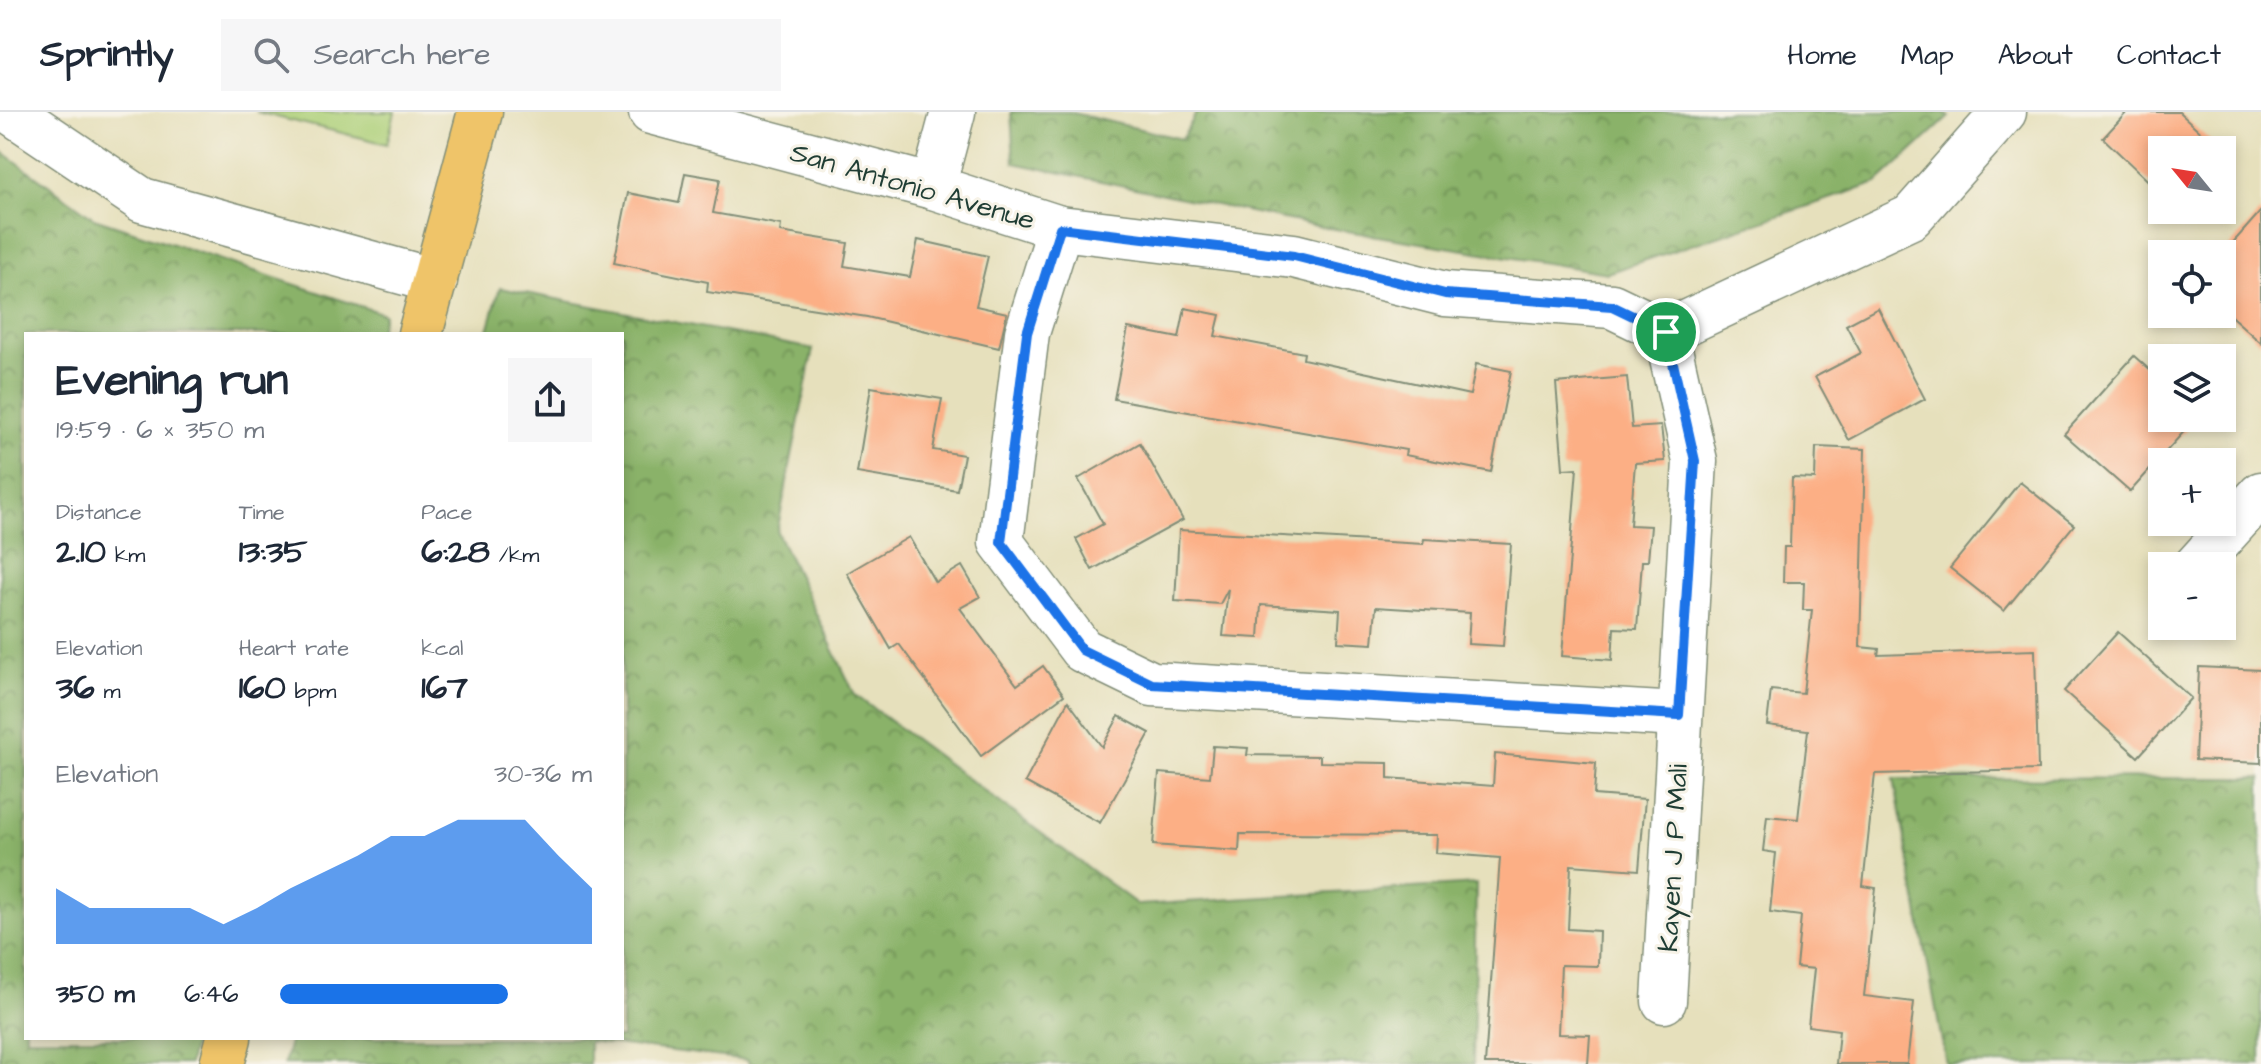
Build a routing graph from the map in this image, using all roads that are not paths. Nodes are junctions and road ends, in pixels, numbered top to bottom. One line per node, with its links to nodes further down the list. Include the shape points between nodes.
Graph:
1 (11, 112): 8 (street, via 142,200)
2 (480, 112): 8 (main road)
3 (651, 112): 6 (street, San Antonio Avenue)
4 (953, 112): 6 (street)
5 (2004, 112): 10 (street, via 1911,217)
6 (933, 187): 7 (street, San Antonio Avenue)
7 (1060, 228): 10 (street, San Antonio Avenue, via 1294,256 1445,294 1612,306); 13 (street, via 1027,333 1001,542 1082,650 1152,684)
8 (435, 281): 9 (main road)
9 (421, 332)
10 (1666, 332): 13 (street, Kayen J P Mali, via 1695,461)
11 (2261, 494): 12 (street)
12 (2209, 552)
13 (1679, 715): 14 (street, Kayen J P Mali)
14 (1664, 1001)
15 (228, 1040): 16 (main road)
16 (222, 1064)

